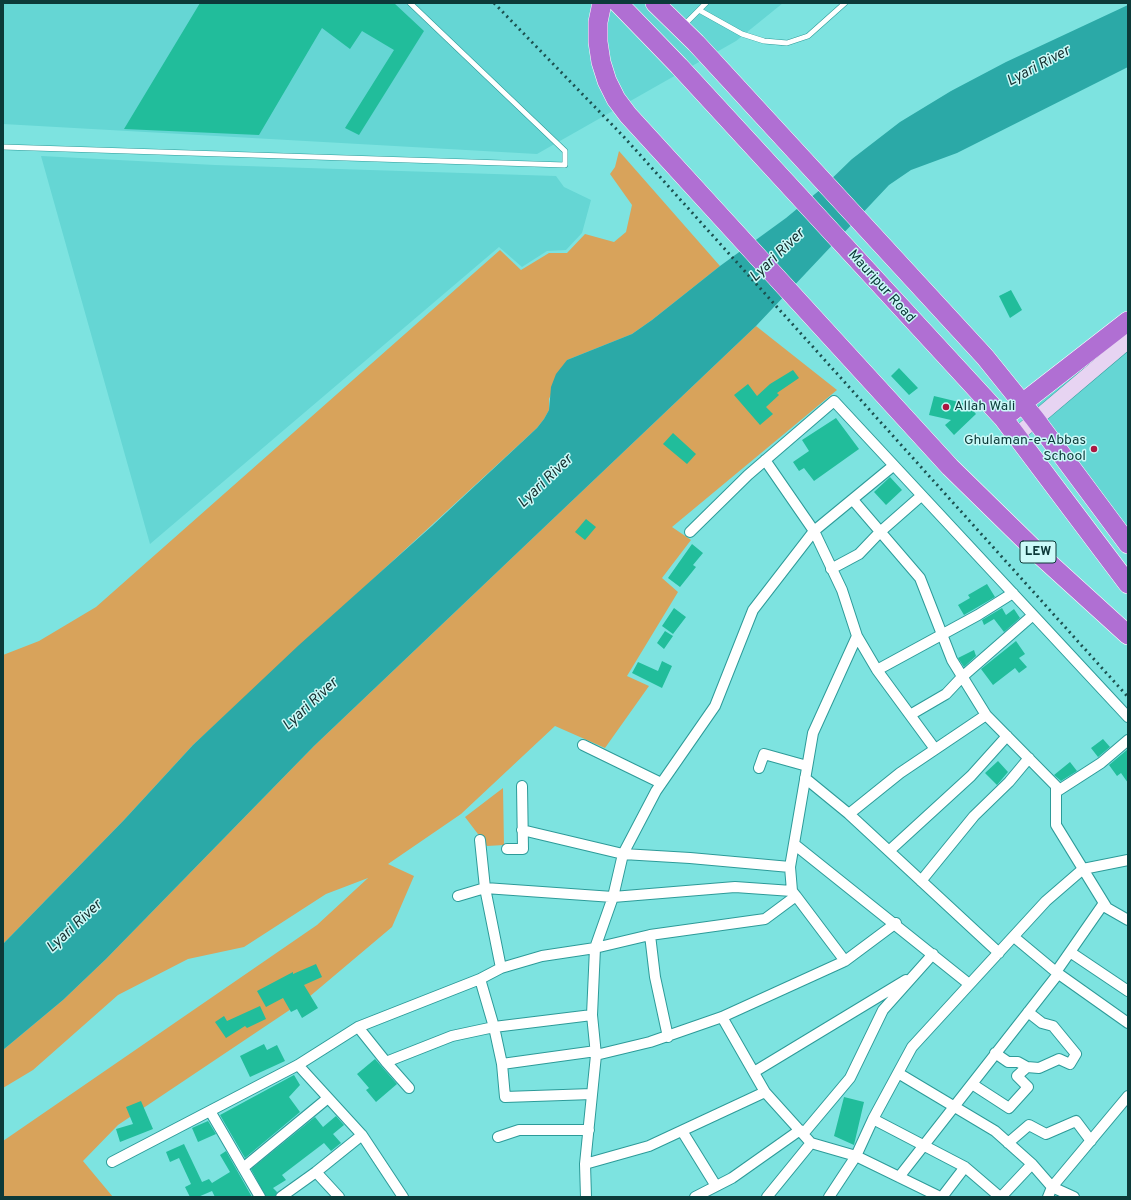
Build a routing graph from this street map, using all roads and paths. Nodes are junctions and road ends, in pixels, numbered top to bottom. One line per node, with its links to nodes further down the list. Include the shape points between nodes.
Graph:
1 (410, 3): 9 (lane, via 565,151 565,165)
2 (602, 3): 29 (highway, LEW, via 598,22 601,62 613,93 628,115 950,467 1040,555)
3 (618, 3): 13 (highway, Mauripur Road)
4 (655, 3): 8 (highway, Mauripur Road)
5 (706, 3): 7 (lane)
6 (845, 3): 7 (lane, via 808,36 787,43 764,41 742,34)
7 (699, 10): 8 (lane)
8 (681, 28): 12 (highway, Mauripur Road, via 985,357)
9 (3, 147)
10 (1128, 321): 12 (highway)
11 (1128, 340): 14 (main road)
12 (1021, 404): 13 (highway); 14 (highway, Mauripur Road)
13 (1003, 418): 15 (highway, Mauripur Road)
14 (1035, 419): 15 (main road); 23 (highway, Mauripur Road)
15 (1017, 435): 25 (highway, Mauripur Road)
16 (765, 460): 17 (street, via 834,401); 20 (street); 21 (street)
17 (893, 466): 18 (street); 19 (street)
18 (921, 496): 22 (street); 26 (street)
19 (853, 500): 21 (street); 22 (street)
20 (690, 532)
21 (814, 532): 24 (street); 44 (street, via 753,610 715,706)
22 (880, 532): 24 (street, via 859,554); 28 (street, via 920,578)
23 (1128, 544)
24 (831, 569): 30 (street, via 842,590)
25 (1128, 584)
26 (1013, 593): 27 (street); 28 (street, via 978,616)
27 (1033, 615): 32 (street); 35 (street)
28 (942, 634): 31 (street); 32 (street)
29 (1128, 635)
30 (857, 636): 31 (street); 41 (street, via 813,733)
31 (877, 670): 33 (street)
32 (962, 677): 33 (street, via 946,694); 34 (street)
33 (910, 715): 39 (street)
34 (986, 715): 36 (street); 39 (street)
35 (1128, 717)
36 (1007, 736): 40 (street); 52 (street, via 971,776)
37 (1128, 740): 46 (street, via 1101,763)
38 (582, 745): 44 (street)
39 (935, 749): 47 (street)
40 (1029, 758): 46 (street, via 1056,786); 57 (street, via 1009,782 974,816)
41 (807, 766): 42 (street, via 764,754); 43 (street)
42 (759, 768)
43 (805, 778): 47 (street); 50 (street)
44 (661, 783): 53 (street)
45 (522, 786): 48 (street)
46 (1056, 792): 56 (street, via 1056,825)
47 (849, 814): 52 (street)
48 (522, 830): 51 (street, via 523,849); 53 (street)
49 (480, 840): 58 (street)
50 (794, 844): 55 (street); 64 (street)
51 (506, 849)
52 (889, 851): 57 (street)
53 (622, 854): 55 (street); 61 (street)
54 (1128, 860): 56 (street)
55 (790, 867): 59 (street)
56 (1083, 869): 62 (street); 66 (street, via 1046,901)
57 (921, 881): 69 (street)
58 (485, 888): 60 (street); 61 (street); 72 (street)
59 (794, 894): 61 (street, via 735,887); 65 (street, via 766,920); 71 (street)
60 (458, 896)
61 (613, 897): 67 (street)
62 (1104, 903): 63 (street, via 1107,908); 68 (street)
63 (1128, 920)
64 (896, 923): 70 (street); 71 (street)
65 (650, 935): 67 (street); 84 (street, via 655,977)
66 (1014, 937): 69 (street); 74 (street)
67 (595, 948): 72 (street, via 542,956); 79 (street)
68 (1070, 952): 74 (street); 77 (street)
69 (999, 953): 76 (street)
70 (933, 954): 73 (street); 76 (street)
71 (845, 961): 80 (street)
72 (501, 968): 75 (street)
73 (916, 973): 91 (street); 104 (street, via 883,1010 850,1078)
74 (1057, 973): 78 (street); 81 (street)
75 (480, 979): 82 (street); 83 (street)
76 (969, 984): 92 (street, via 912,1047)
77 (1128, 991)
78 (1028, 1012): 86 (street); 90 (street, via 1042,1023 1053,1026 1076,1054 1070,1064 1059,1059 1039,1068)
79 (592, 1015): 82 (street); 85 (street)
80 (722, 1018): 84 (street); 91 (street)
81 (1128, 1023)
82 (494, 1026): 87 (street, via 452,1036); 88 (street)
83 (358, 1027): 87 (street); 89 (street)
84 (668, 1037): 85 (street)
85 (596, 1053): 88 (street); 96 (street)
86 (995, 1053): 90 (street, via 1008,1062 1018,1062); 93 (street)
87 (386, 1062): 94 (street)
88 (502, 1064): 96 (street, via 505,1097)
89 (298, 1065): 98 (street); 100 (street)
90 (1027, 1067): 93 (street, via 1017,1076 1028,1087 1009,1108)
91 (754, 1072): 95 (street)
92 (898, 1073): 99 (street); 101 (street)
93 (972, 1084): 99 (street)
94 (409, 1088)
95 (765, 1092): 103 (street); 104 (street)
96 (592, 1094): 102 (street)
97 (1128, 1096): 107 (street)
98 (328, 1098): 105 (street); 116 (street)
99 (954, 1107): 109 (street, via 995,1131); 110 (street)
100 (210, 1111): 112 (street); 116 (street)
101 (873, 1119): 110 (street); 111 (street)
102 (589, 1130): 106 (street, via 519,1130); 113 (street)
103 (682, 1131): 113 (street, via 649,1146); 119 (street)
104 (801, 1132): 108 (street); 119 (street)
105 (362, 1135): 117 (street); 124 (street)
106 (498, 1137)
107 (1091, 1141): 109 (street, via 1076,1121 1046,1134 1029,1125); 120 (street)
108 (811, 1143): 111 (street); 127 (street)
109 (1008, 1143): 114 (street)
110 (924, 1146): 115 (street); 118 (street)
111 (856, 1156): 118 (street); 128 (street)
112 (112, 1162)
113 (585, 1164): 125 (street)
114 (1032, 1164): 120 (street); 130 (street)
115 (965, 1167): 129 (street); 130 (street)
116 (243, 1168): 121 (street)
117 (316, 1172): 122 (street); 123 (street)
118 (899, 1177): 129 (street)
119 (716, 1186): 126 (street)
120 (1050, 1192): 131 (street)
121 (260, 1197)
122 (280, 1197)
123 (339, 1197)
124 (403, 1197)
125 (586, 1197)
126 (695, 1197)
127 (767, 1197)
128 (829, 1197)
129 (941, 1197)
130 (1001, 1197)
131 (1074, 1197)

